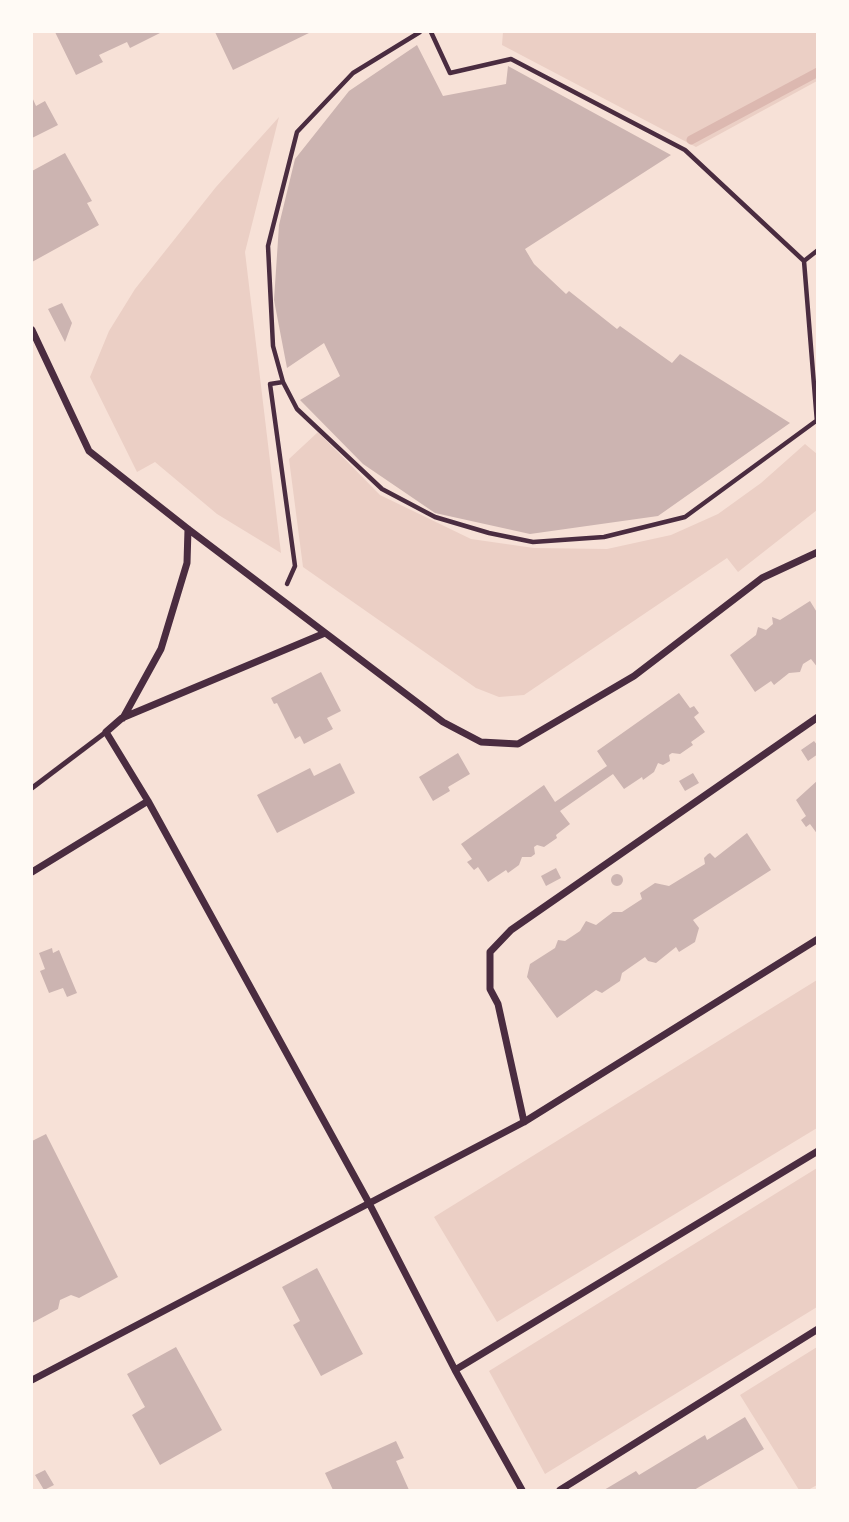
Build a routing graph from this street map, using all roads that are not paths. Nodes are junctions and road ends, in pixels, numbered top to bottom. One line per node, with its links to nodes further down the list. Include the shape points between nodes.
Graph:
1 (32, 330): 2 (street, via 89,451)
2 (188, 529): 4 (street); 6 (street, via 187,563 161,649)
3 (817, 552): 4 (street, via 762,578 634,677 518,744 481,742 443,722)
4 (325, 633): 6 (street)
5 (817, 717): 12 (street, via 512,930 489,952 490,989 498,1004)
6 (122, 719): 7 (street)
7 (106, 732): 8 (lane); 9 (street)
8 (32, 788)
9 (148, 801): 10 (street); 14 (street)
10 (32, 872)
11 (817, 939): 12 (street)
12 (524, 1122): 14 (street)
13 (817, 1151): 16 (street)
14 (369, 1203): 16 (street); 17 (street)
15 (817, 1329): 19 (street)
16 (454, 1370): 18 (street)
17 (32, 1380)
18 (522, 1490)
19 (560, 1490)

